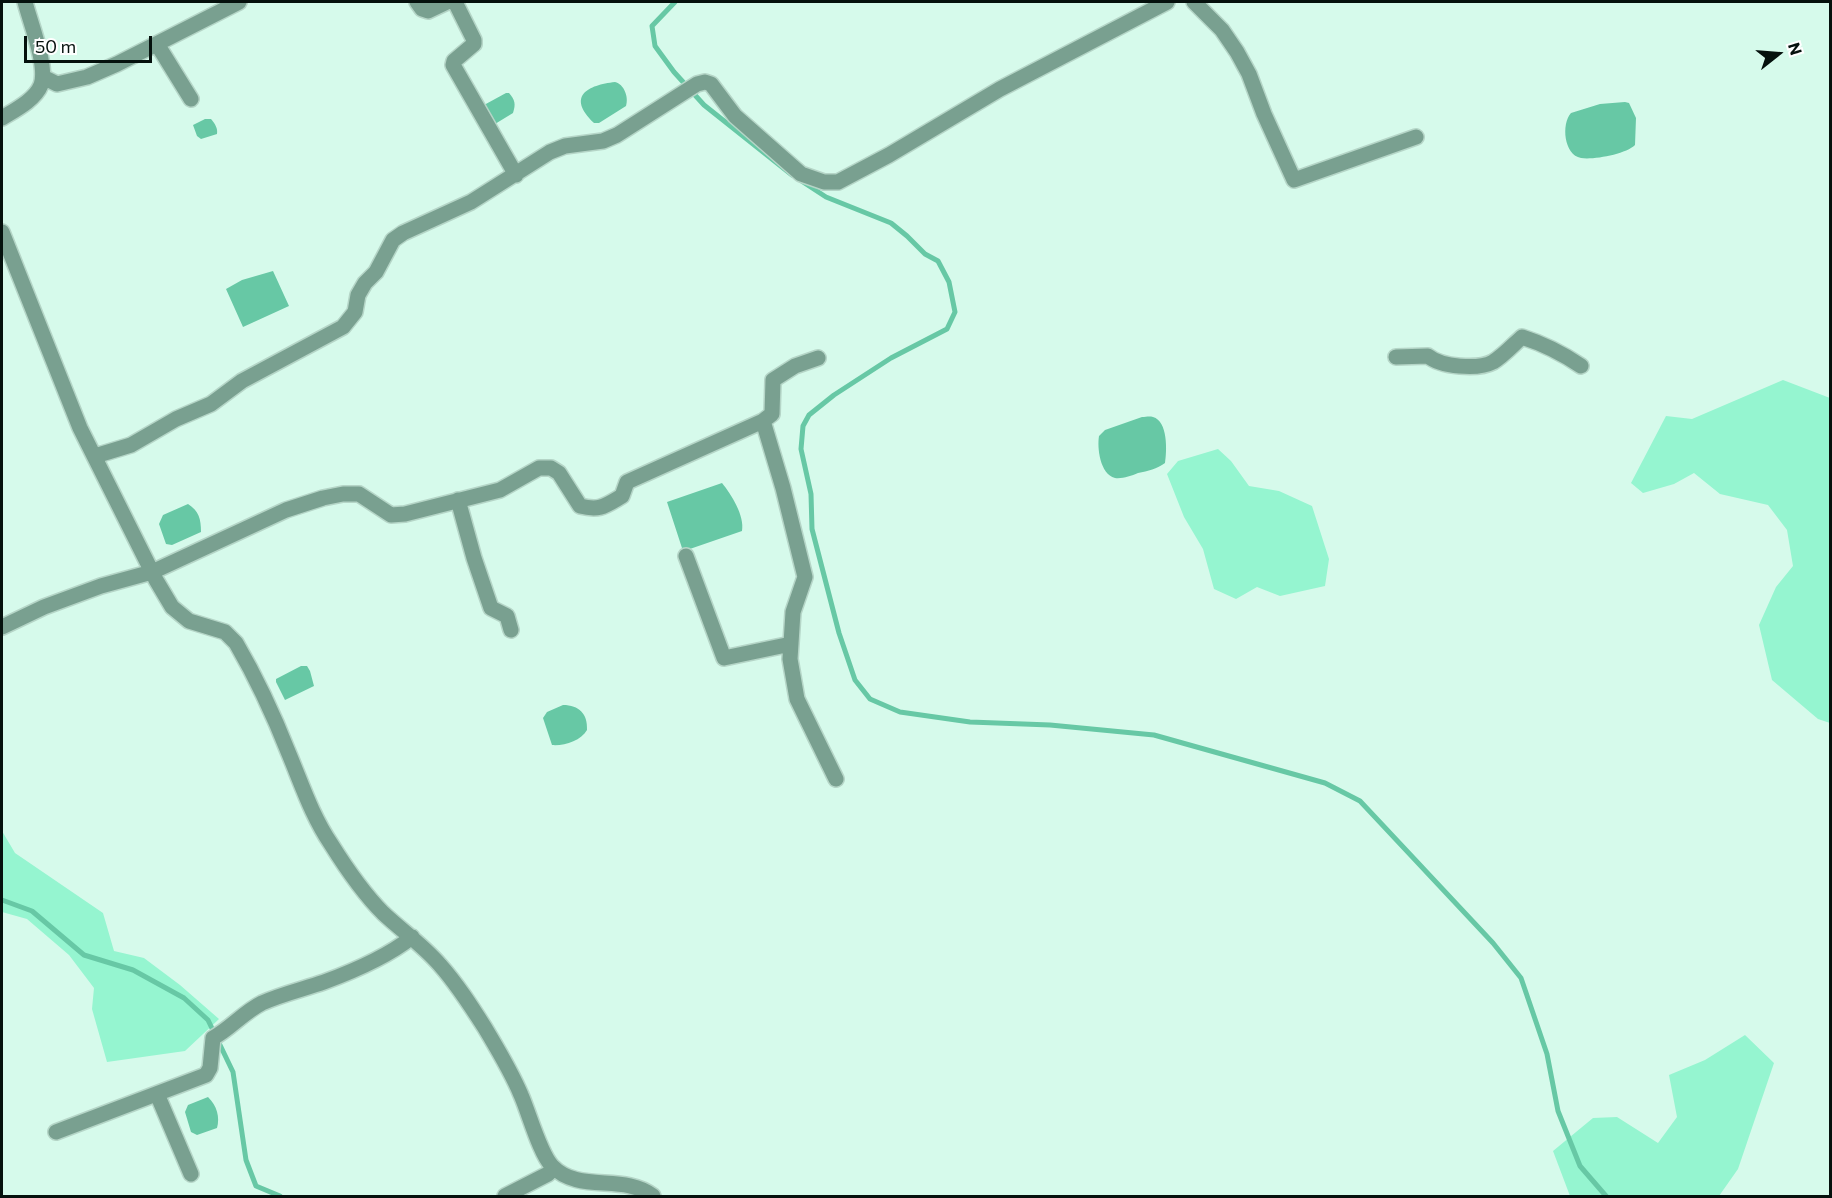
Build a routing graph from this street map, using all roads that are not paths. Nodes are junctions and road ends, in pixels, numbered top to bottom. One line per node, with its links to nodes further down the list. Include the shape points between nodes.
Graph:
1 (25, 2): 9 (street)
2 (239, 2): 8 (street)
3 (417, 2): 4 (street, via 428,11)
4 (447, 2)
5 (455, 2): 13 (street, via 474,44 453,65)
6 (1167, 2): 13 (street, via 1000,89 838,182 801,174 735,116 711,84 705,82 617,135 557,149)
7 (1194, 2): 12 (street, via 1210,16 1249,74 1294,180)
8 (157, 44): 9 (street, via 87,77 57,84); 10 (street)
9 (43, 77): 11 (street, via 35,94)
10 (191, 99)
11 (2, 118)
12 (1416, 137)
13 (516, 175): 19 (street, via 393,240 343,327 243,381 211,404 131,445)
14 (2, 232): 19 (street, via 80,428)
15 (1395, 357): 17 (street, via 1428,356 1446,364 1486,365 1522,337 1562,353)
16 (818, 358): 18 (street, via 773,380 772,414)
17 (1581, 366)
18 (763, 421): 20 (street, via 627,482 622,496 601,508 580,506 559,473 551,468 539,468 500,490); 25 (street, via 805,577 793,612)
19 (95, 456): 22 (street)
20 (459, 500): 22 (street, via 391,515 359,494 324,498 286,510); 24 (street, via 491,608 507,616)
21 (686, 556): 25 (street, via 724,658)
22 (152, 572): 23 (street, via 44,607); 27 (street, via 172,607 189,621 225,632 236,643 280,732 317,822 368,896)
23 (2, 627)
24 (511, 630)
25 (791, 644): 26 (street, via 797,699)
26 (836, 779)
27 (412, 937): 28 (street, via 398,948 340,975 247,1012 219,1035 206,1075); 30 (street, via 440,965 483,1025 513,1076 545,1158)
28 (157, 1094): 29 (street); 31 (street)
29 (56, 1132)
30 (554, 1168): 32 (street); 33 (street, via 570,1178 628,1185)
31 (190, 1174)
32 (505, 1197)
33 (654, 1197)

